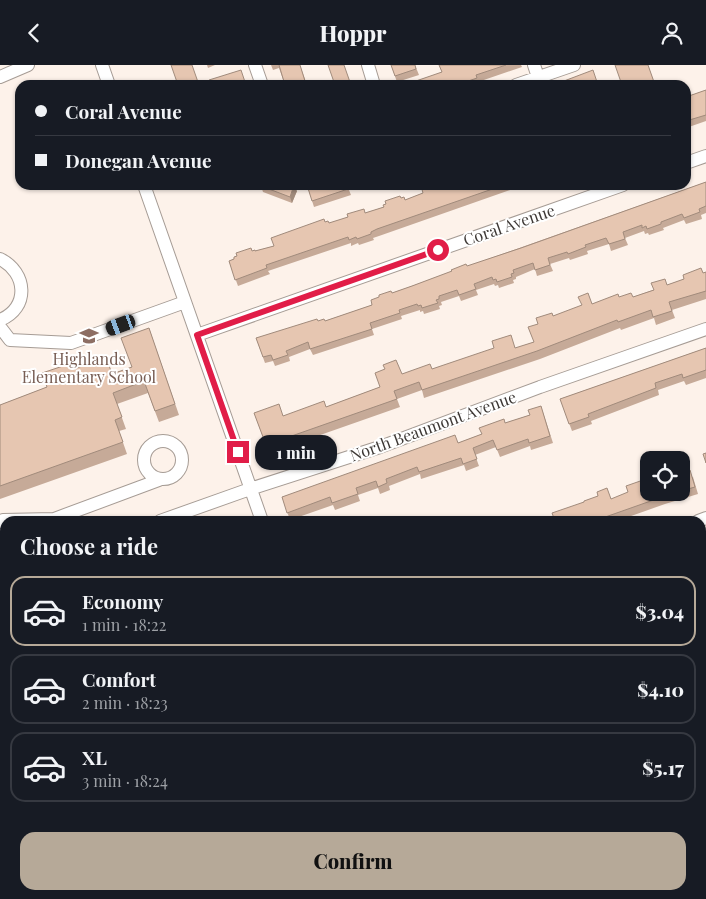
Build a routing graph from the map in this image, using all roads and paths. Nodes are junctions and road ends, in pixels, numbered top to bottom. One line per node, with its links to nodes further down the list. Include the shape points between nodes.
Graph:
1 (28, 65): 7 (street)
2 (102, 65): 8 (street)
3 (254, 65): 9 (street)
4 (368, 65): 10 (street)
5 (574, 65): 6 (street)
6 (536, 71): 11 (street)
7 (0, 77)
8 (107, 80)
9 (260, 80)
10 (372, 80)
11 (523, 80)
12 (706, 156): 13 (street)
13 (691, 161)
14 (146, 190): 17 (street)
15 (609, 190): 21 (street, Coral Avenue)
16 (0, 259): 18 (street, via 17,272 22,292 14,311)
17 (185, 302): 19 (street, via 70,343 10,341); 21 (street)
18 (0, 321)
19 (0, 327)
20 (706, 329): 23 (street, North Beaumont Avenue, via 380,447)
21 (197, 335): 23 (street)
22 (159, 480): 24 (street)
23 (250, 489): 25 (street, North Beaumont Avenue); 26 (street)
24 (62, 516)
25 (174, 516)
26 (260, 516)

